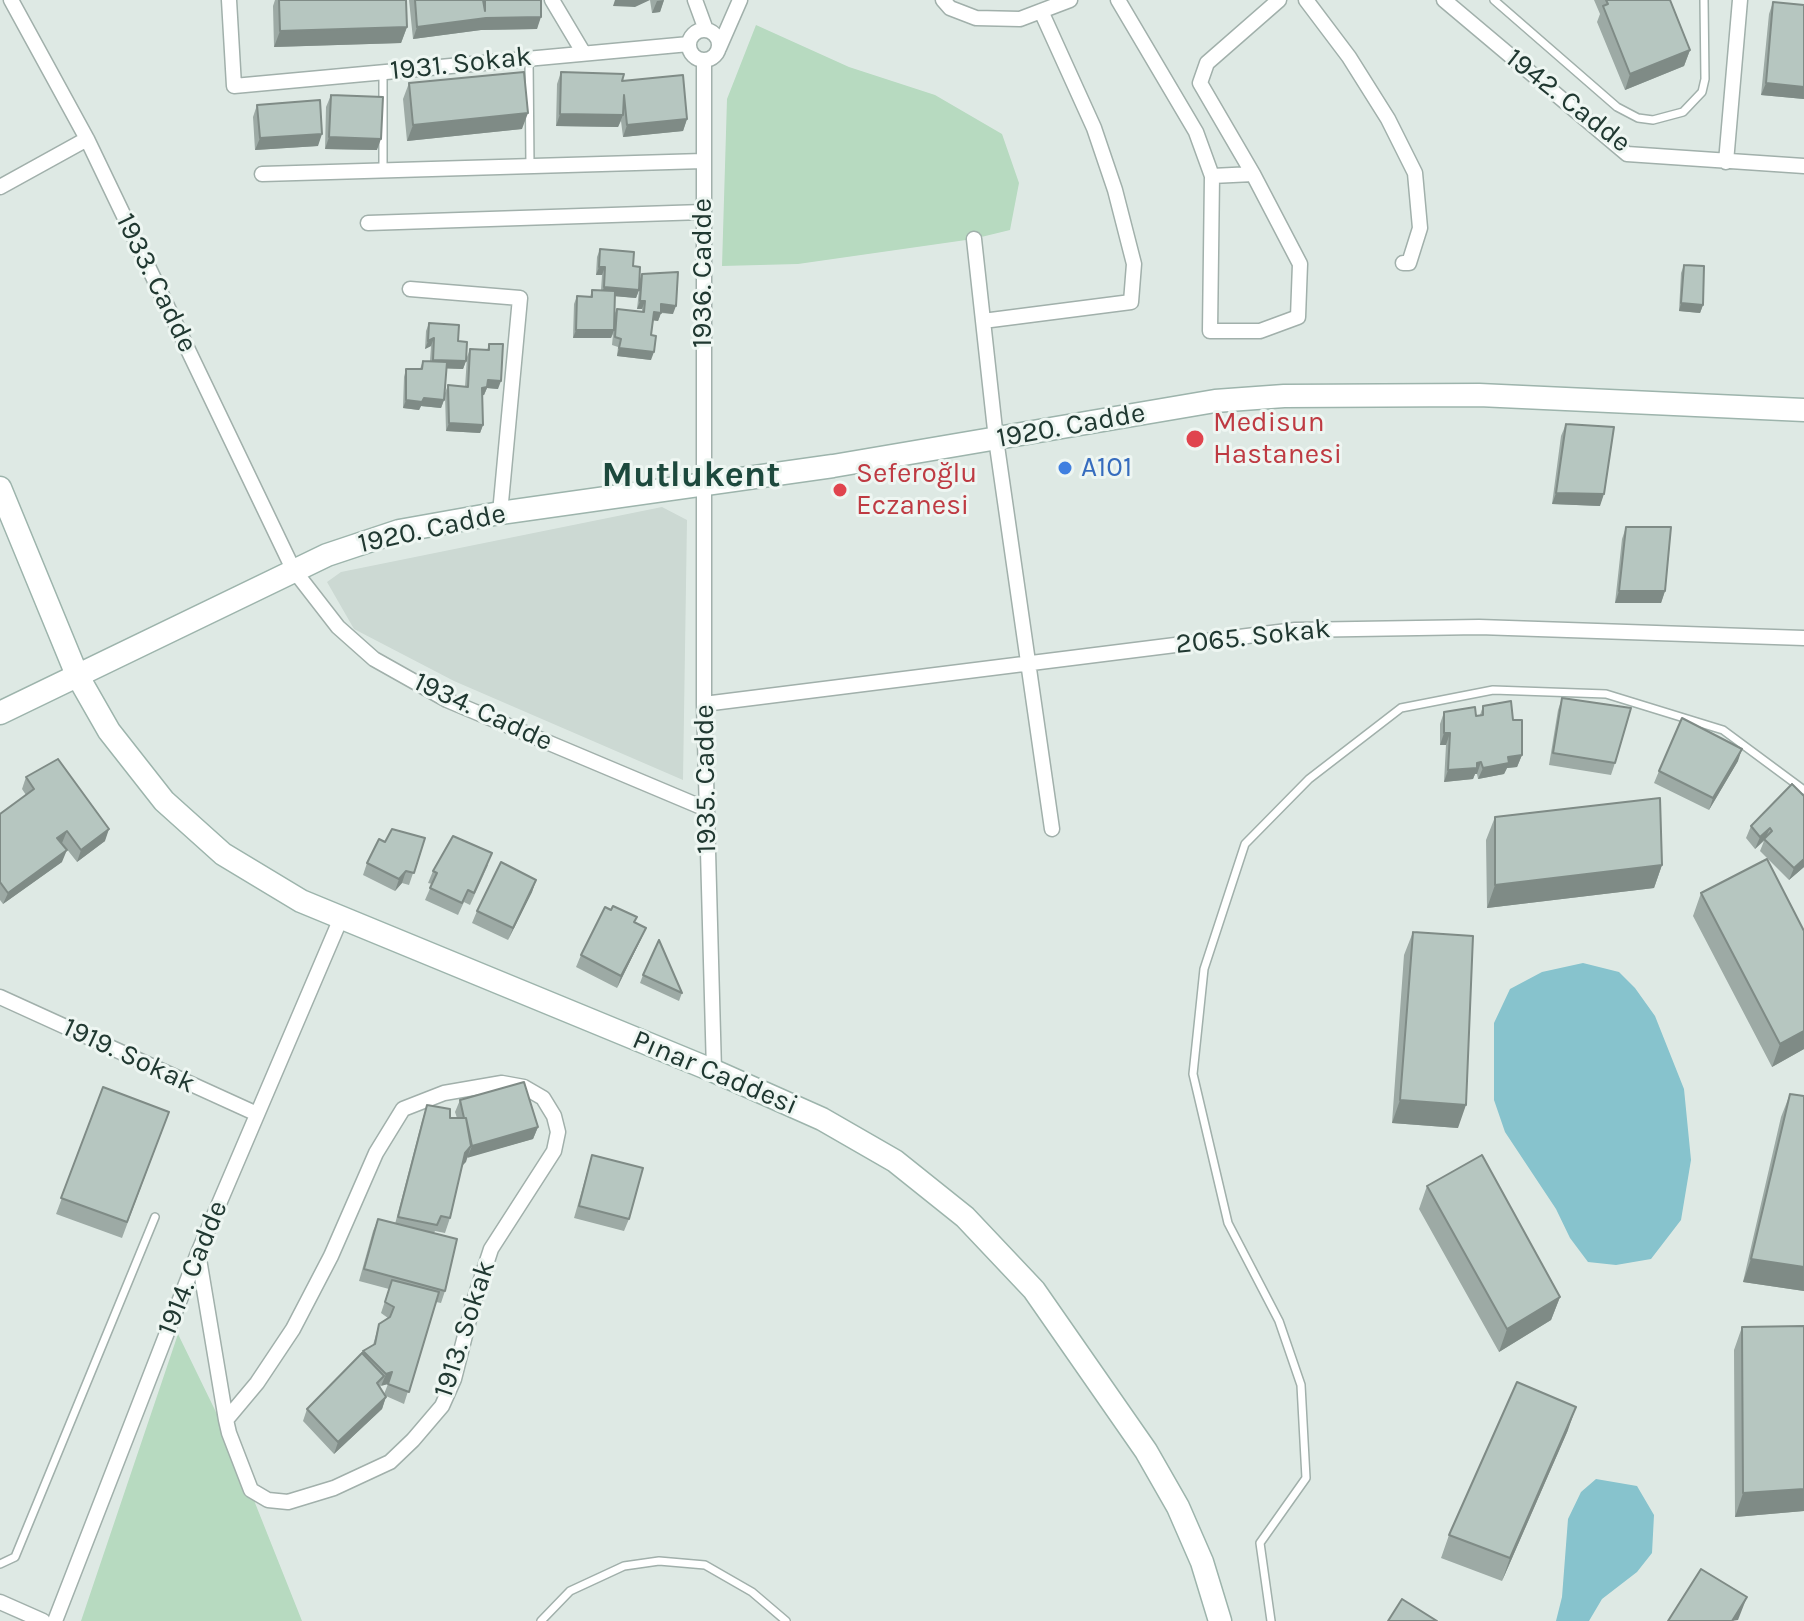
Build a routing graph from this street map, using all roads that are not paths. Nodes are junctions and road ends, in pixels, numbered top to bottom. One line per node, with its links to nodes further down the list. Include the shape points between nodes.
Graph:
1 (11, 0): 24 (street, 1933. Cadde)
2 (229, 0): 23 (street, 1931. Sokak, via 234,86)
3 (552, 0): 20 (street)
4 (695, 0): 17 (street)
5 (740, 0): 19 (street)
6 (943, 0): 15 (street, via 950,8)
7 (1070, 0): 16 (street)
8 (1118, 0): 32 (street, via 1196,132)
9 (1279, 0): 31 (street, via 1207,63 1200,83)
10 (1306, 0): 37 (street, via 1349,57 1415,173 1420,228 1409,263)
11 (1444, 0): 26 (street, 1942. Cadde, via 1627,154)
12 (1494, 0): 13 (lane, via 1617,107 1653,120 1683,112 1702,92)
13 (1704, 0)
14 (1740, 0): 26 (street)
15 (966, 6): 16 (street, via 976,18 1020,19)
16 (1041, 11): 39 (street, via 1094,128 1115,190 1134,264 1131,302)
17 (706, 30): 18 (street, via 696,32); 19 (street, via 715,35)
18 (689, 44): 20 (street, 1931. Sokak); 22 (street, via 691,54)
19 (719, 48): 22 (street)
20 (583, 52): 21 (street, 1931. Sokak)
21 (529, 57): 23 (street, 1931. Sokak); 27 (lane)
22 (704, 60): 25 (street, 1936. Cadde)
23 (383, 72): 29 (lane)
24 (87, 139): 33 (street); 45 (street, 1933. Cadde)
25 (703, 161): 27 (street); 34 (street, 1936. Cadde)
26 (1726, 162): 28 (street, 1942. Cadde)
27 (530, 166): 29 (street)
28 (1804, 166)
29 (383, 171): 30 (street)
30 (262, 174)
31 (1253, 174): 32 (street); 32 (street, via 1300,264 1298,317 1260,331 1210,331)
32 (1212, 176)
33 (0, 187)
34 (703, 212): 35 (street); 42 (street, 1936. Cadde)
35 (368, 223)
36 (974, 239): 39 (street)
37 (1403, 263)
38 (410, 289): 44 (street, via 520,298)
39 (983, 321): 41 (street)
40 (1804, 410): 41 (main road, 1920. Cadde, via 1525,397 1284,396 1215,401)
41 (996, 439): 42 (main road, 1920. Cadde); 47 (street)
42 (702, 486): 44 (main road, 1920. Cadde); 49 (street, 1935. Cadde)
43 (0, 488): 48 (main road, Pınar Caddesi)
44 (500, 513): 45 (main road, 1920. Cadde, via 399,531)
45 (293, 569): 48 (main road, 1920. Cadde); 52 (street, 1934. Cadde, via 338,627 374,659 447,700)
46 (1804, 638): 47 (street, 2065. Sokak, via 1360,626)
47 (1028, 663): 49 (street, 2065. Sokak); 53 (street)
48 (77, 675): 50 (main road, 1920. Cadde); 54 (main road, Pınar Caddesi, via 135,768 189,827 260,879)
49 (704, 704): 52 (street, 1935. Cadde)
50 (0, 713)
51 (1804, 790): 68 (lane, via 1723,730 1606,694 1493,690 1401,708 1309,779 1245,844 1204,969 1193,1074 1228,1223 1279,1321 1301,1385 1306,1478 1260,1543)
52 (706, 809): 56 (street, 1935. Cadde)
53 (1052, 829)
54 (341, 918): 56 (main road, Pınar Caddesi); 57 (street, 1914. Cadde)
55 (0, 997): 57 (street, 1919. Sokak)
56 (714, 1071): 67 (main road, Pınar Caddesi, via 822,1119 895,1161 999,1251 1074,1343 1146,1451 1178,1507)
57 (257, 1114): 59 (street, 1914. Cadde)
58 (155, 1217): 61 (lane, via 15,1557)
59 (198, 1253): 60 (street, 1913. Sokak); 64 (street, 1914. Cadde)
60 (226, 1420): 60 (street, 1913. Sokak, via 251,1490 278,1501 334,1488 390,1462 413,1440 442,1406 454,1379 491,1249 554,1151 558,1132 543,1098 502,1083 444,1093 403,1109 376,1153 293,1329)
61 (0, 1564)
62 (0, 1602): 63 (street)
63 (43, 1621)
64 (55, 1621)
65 (541, 1621): 66 (lane, via 570,1591 624,1566 659,1561 705,1565 752,1592)
66 (786, 1621)
67 (1220, 1621)
68 (1271, 1621)

